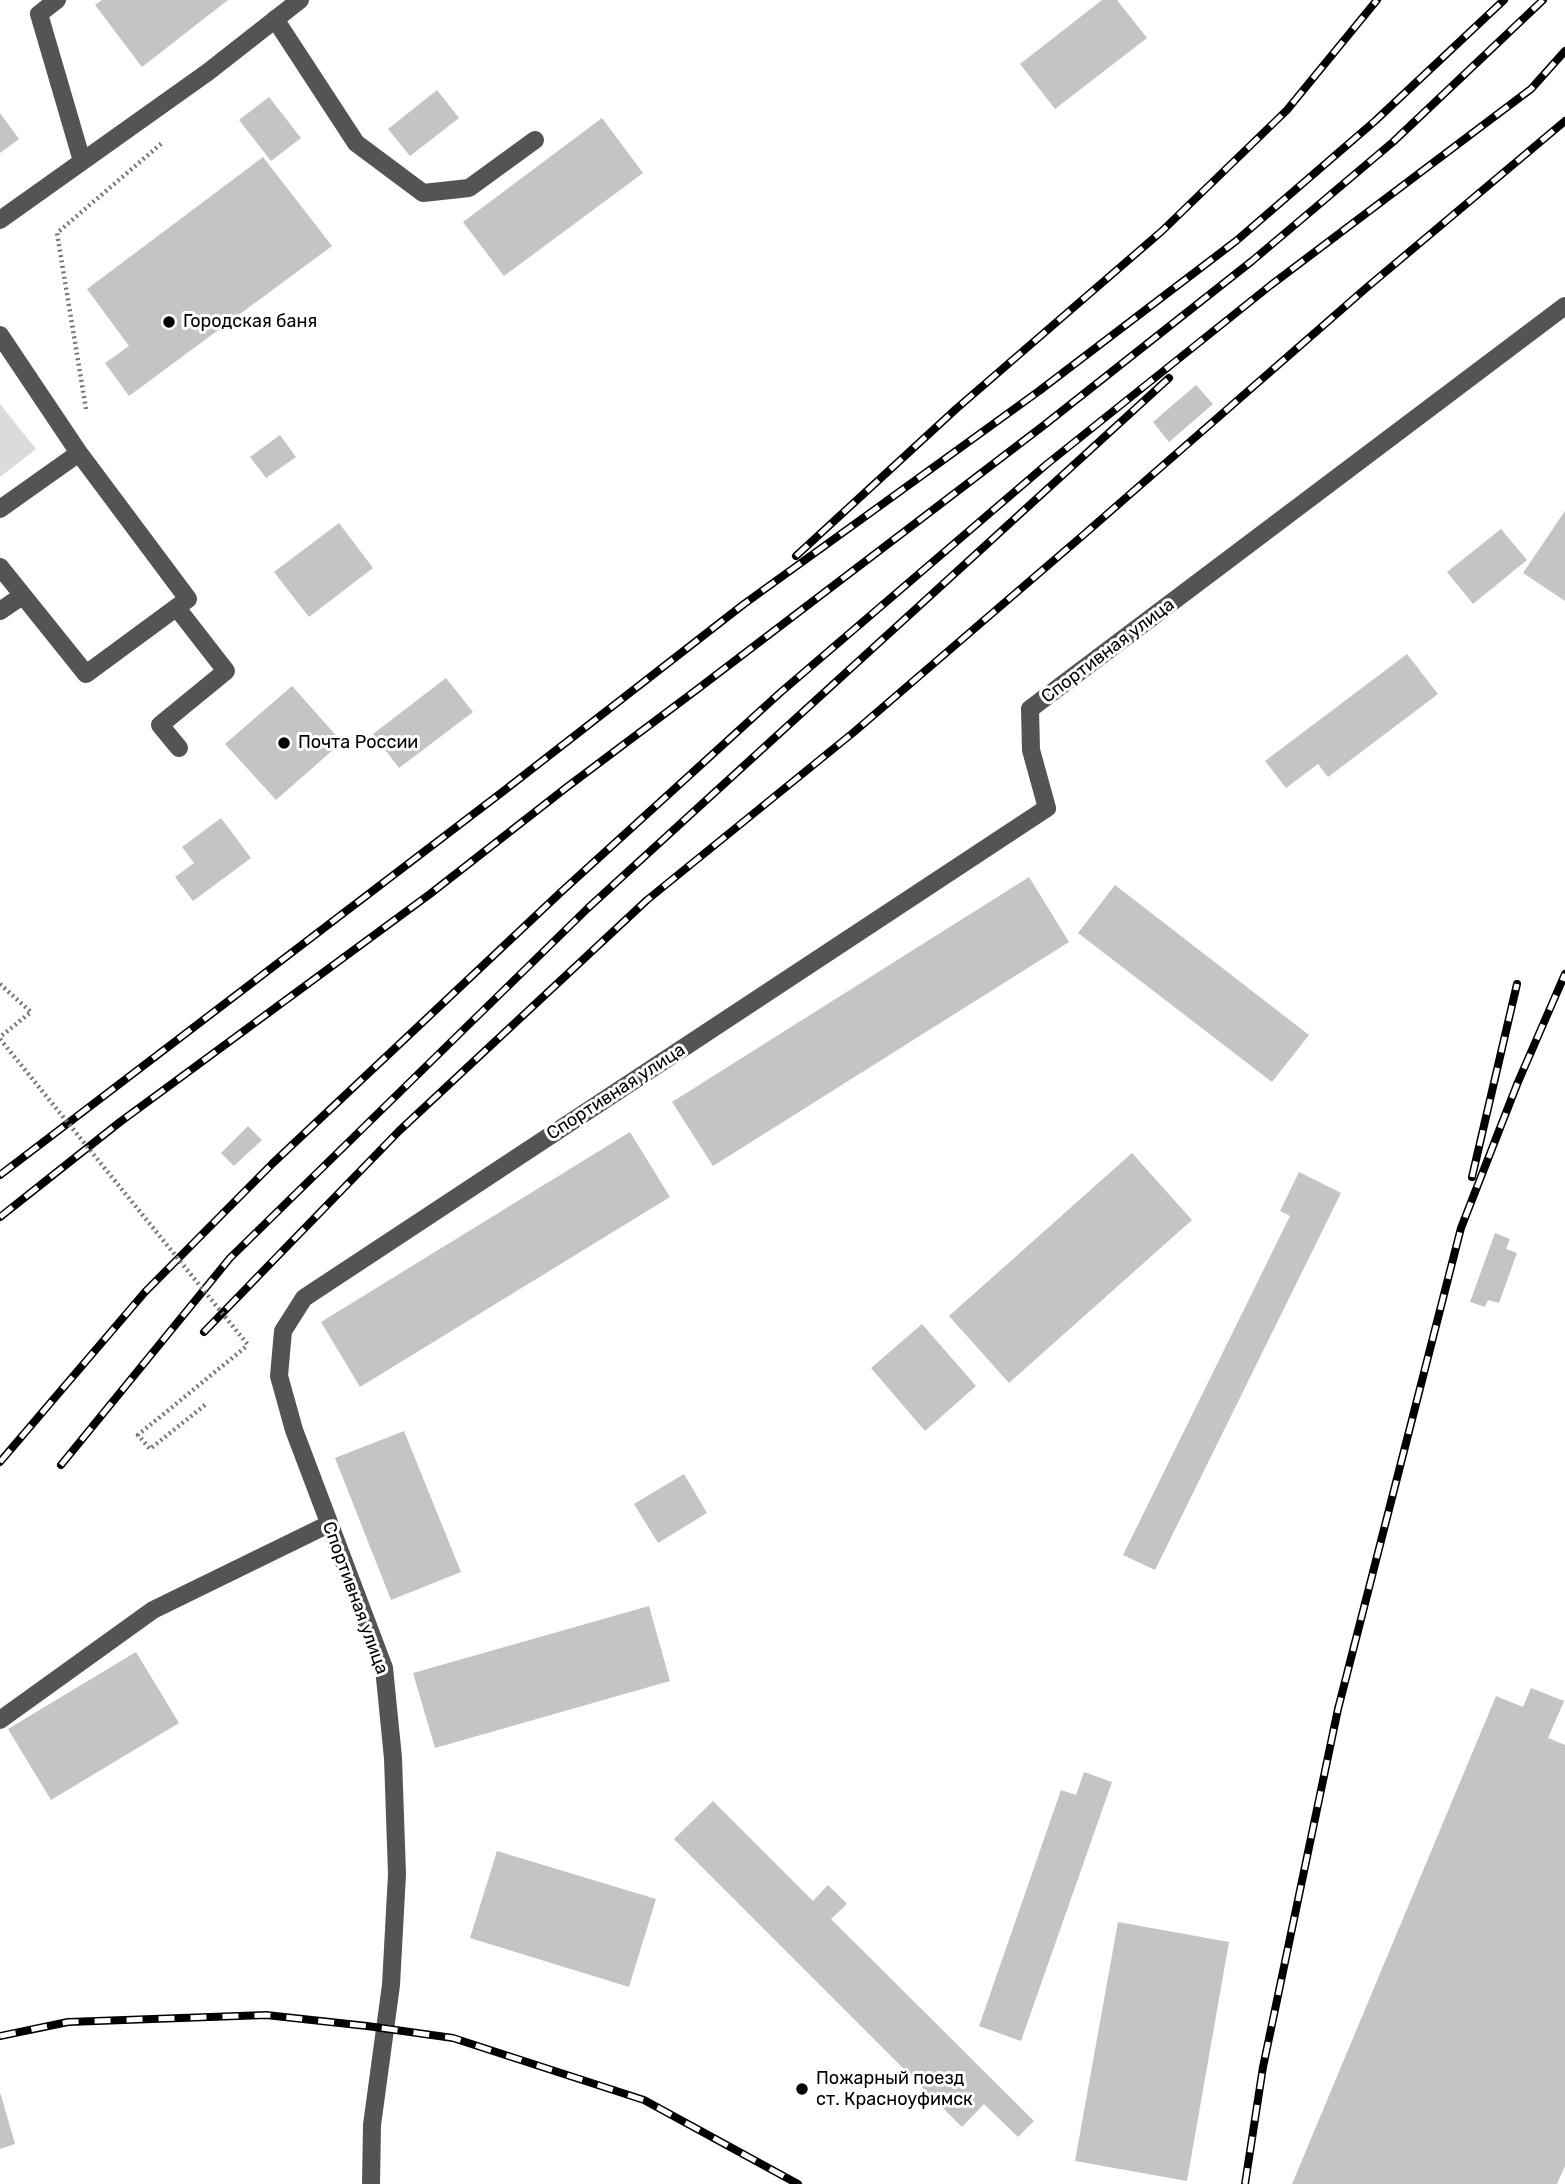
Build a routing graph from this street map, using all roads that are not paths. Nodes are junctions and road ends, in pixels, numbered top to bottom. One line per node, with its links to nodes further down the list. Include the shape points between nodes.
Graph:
1 (57, 0): 3 (street)
2 (300, 0): 4 (street)
3 (39, 7): 6 (street)
4 (275, 19): 5 (street, via 356,144 423,193 469,188); 6 (street)
5 (535, 139)
6 (82, 161): 7 (street)
7 (0, 220)
8 (1565, 306): 17 (street, Спортивная улица, via 1030,709 1031,751 1047,808 304,1298 283,1331 279,1376)
9 (0, 335): 10 (street)
10 (79, 453): 11 (street); 14 (street, via 188,599)
11 (0, 509)
12 (0, 567): 13 (street)
13 (22, 596): 14 (street, via 86,674); 15 (street)
14 (177, 608): 16 (street, via 226,671 160,725)
15 (0, 611)
16 (178, 748)
17 (329, 1524): 18 (street, via 153,1610); 19 (street, Спортивная улица, via 384,1668 393,1758 397,1874 391,1985 372,2125)
18 (0, 1720)
19 (371, 2184)

